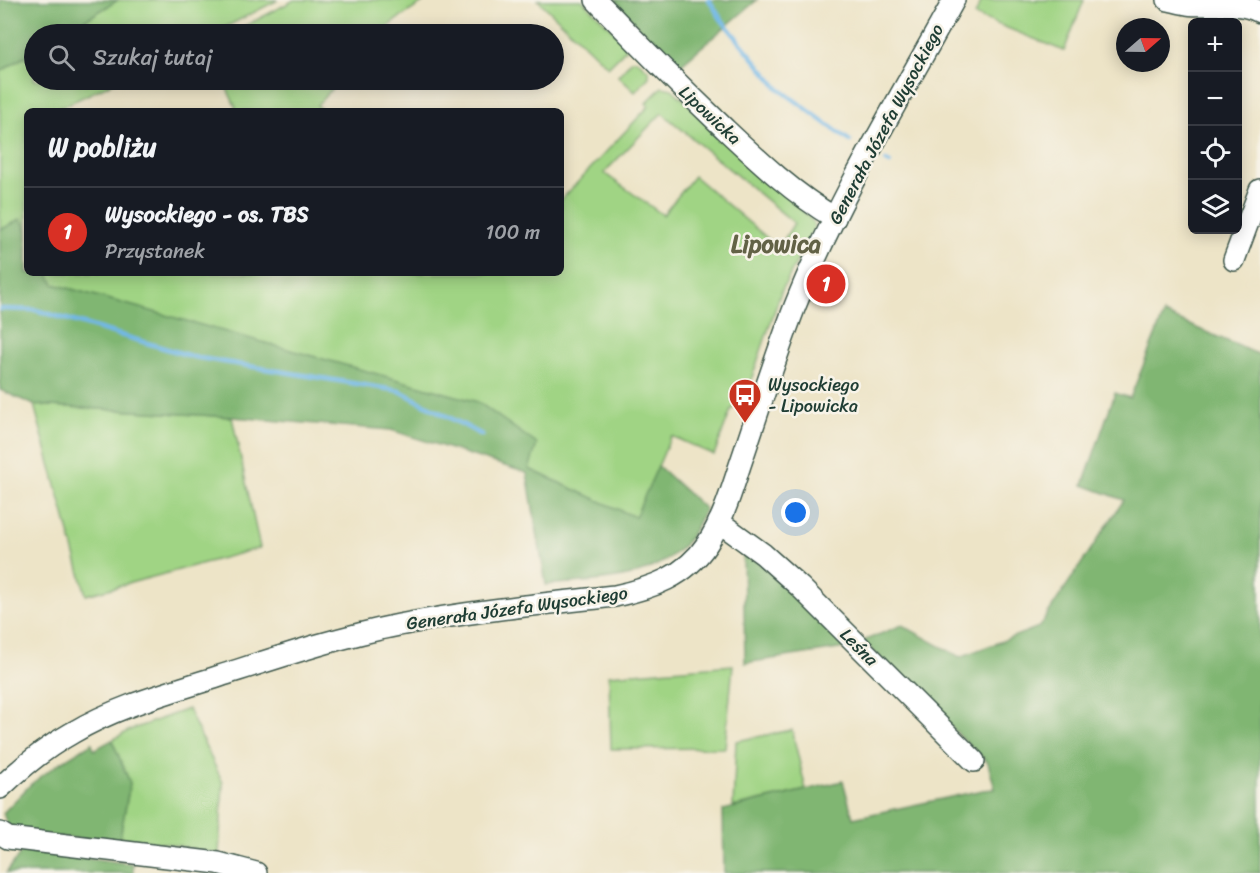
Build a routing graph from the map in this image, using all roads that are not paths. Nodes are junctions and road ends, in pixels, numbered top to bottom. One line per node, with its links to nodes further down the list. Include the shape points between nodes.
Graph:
1 (596, 0): 6 (street, Lipowicka, via 664,72 760,162)
2 (954, 0): 6 (street, Generała Józefa Wysockiego)
3 (1168, 0): 4 (street, via 1236,4)
4 (1260, 12)
5 (1260, 190): 7 (street)
6 (835, 218): 8 (street, Generała Józefa Wysockiego, via 796,306)
7 (1234, 260)
8 (719, 522): 9 (street, Leśna, via 800,587); 10 (street, Generała Józefa Wysockiego, via 691,564 670,579 642,590 423,621 311,647 102,717 43,751)
9 (974, 761)
10 (0, 788)
11 (0, 834): 12 (street, via 218,863)
12 (256, 873)

